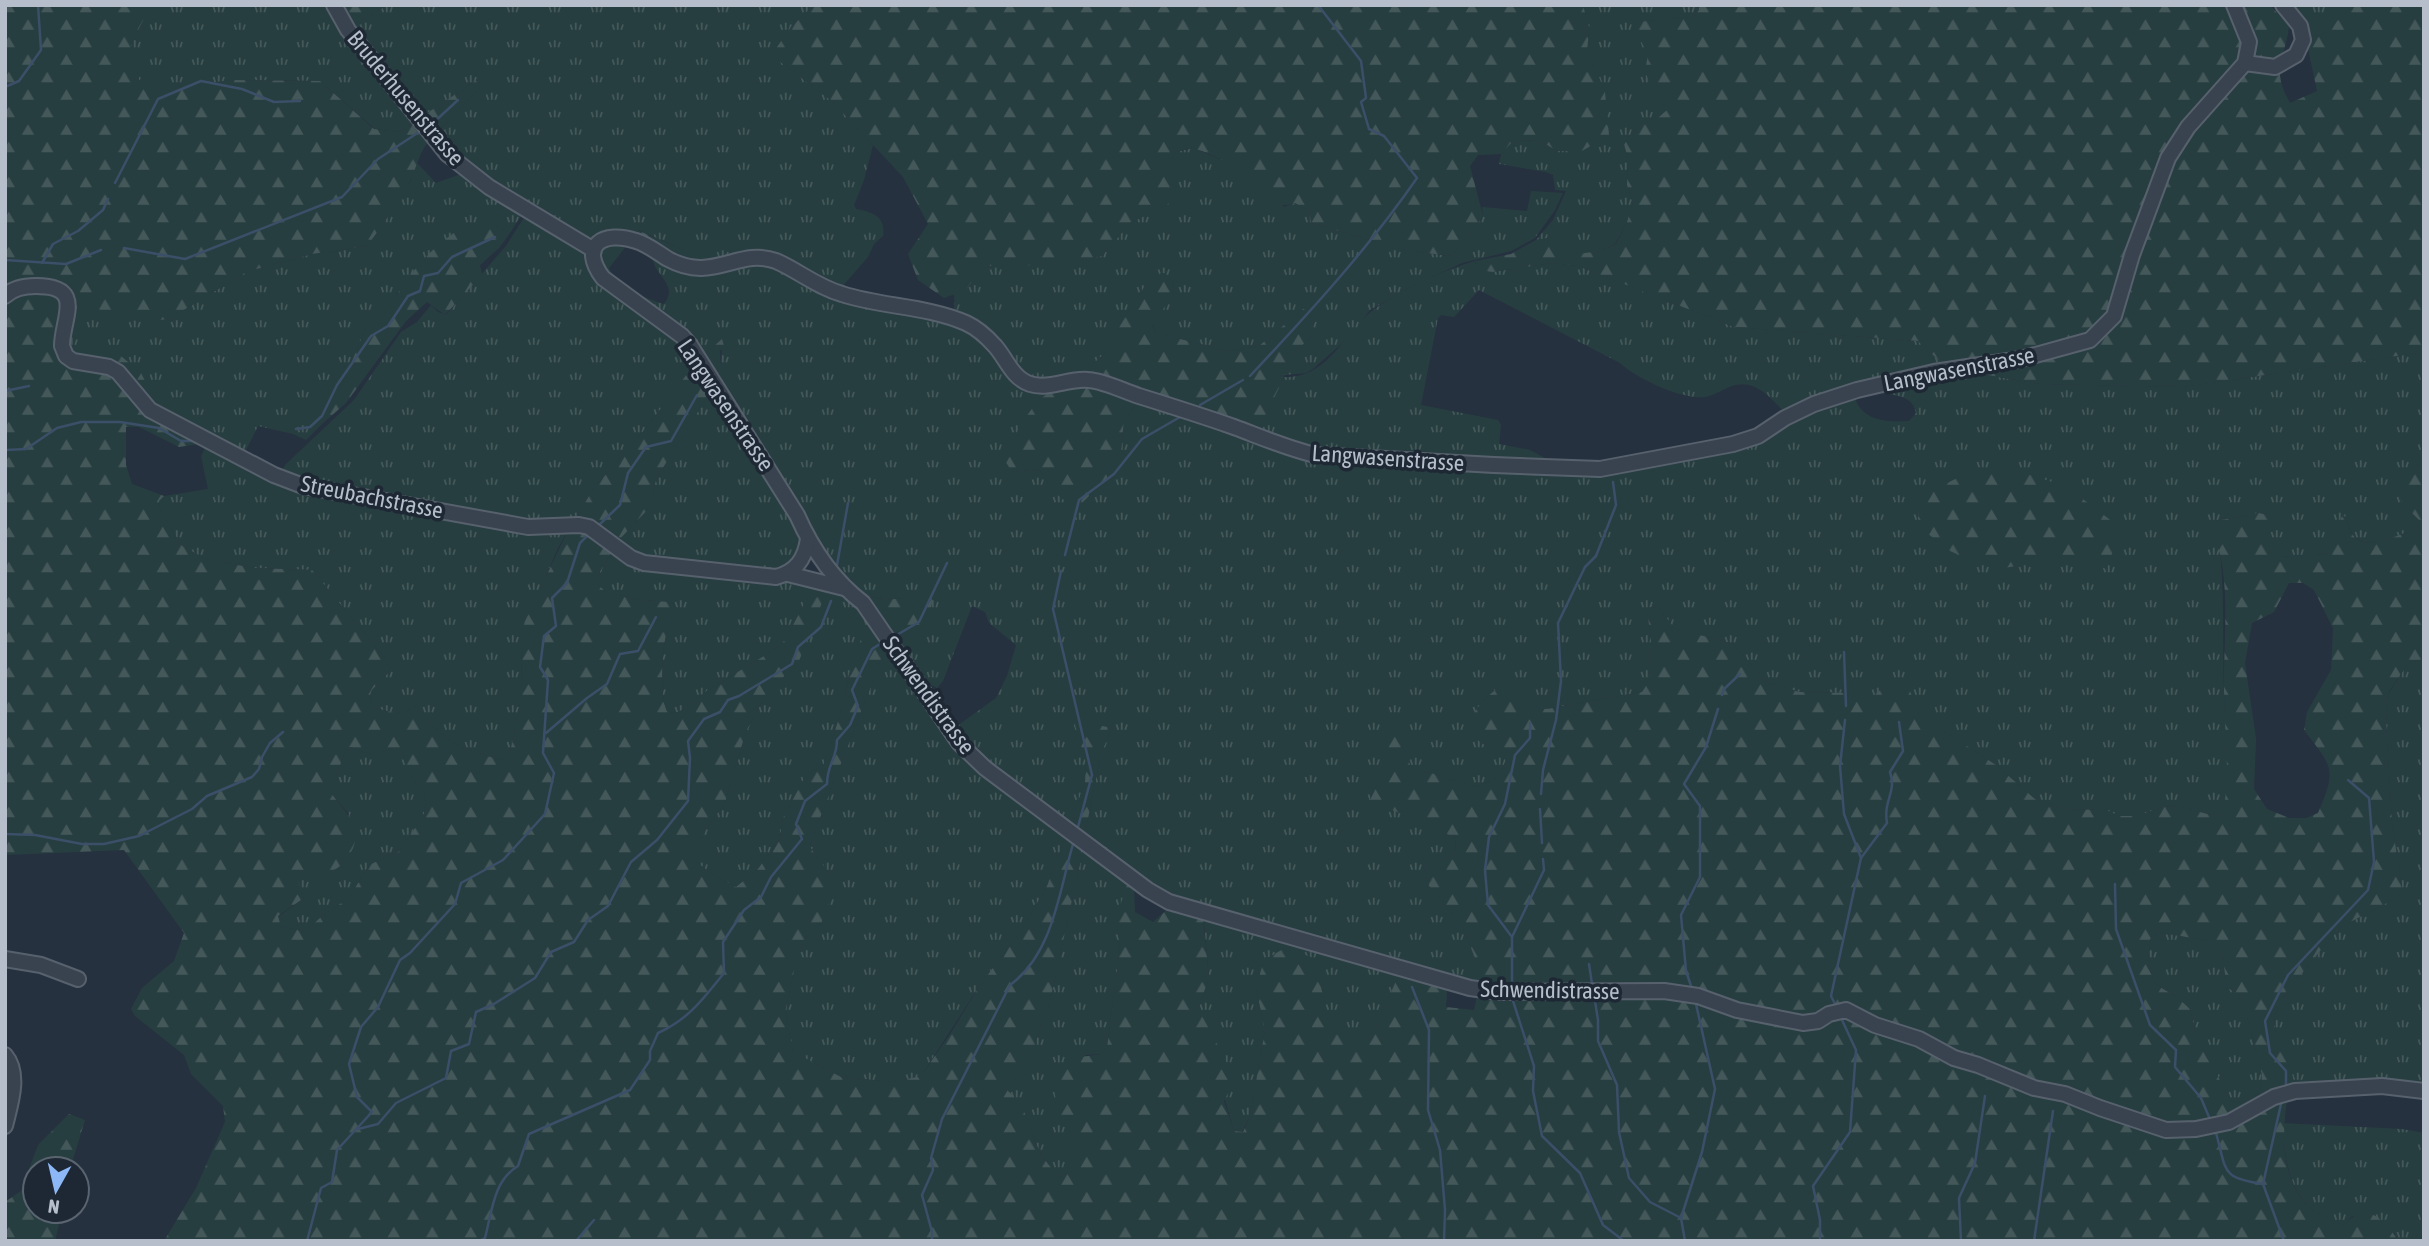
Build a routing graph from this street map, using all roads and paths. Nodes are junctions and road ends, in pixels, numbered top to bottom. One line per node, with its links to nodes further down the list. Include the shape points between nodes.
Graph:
1 (334, 5): 5 (street, Bruderhusenstrasse, via 348,30 447,154 488,187)
2 (2283, 5): 4 (street, via 2300,26 2303,40 2296,55 2275,67)
3 (2235, 7): 4 (street, via 2249,42)
4 (2245, 63): 5 (street, Langwasenstrasse, via 2188,127 2168,158 2114,316 2090,340 2021,359 1857,390 1814,404 1758,436 1733,444 1600,469 1315,455 1088,380 1041,386 1027,383 989,340 967,323 844,295 774,261 752,258 696,269 677,264 637,241 621,238)
5 (592, 249): 7 (street, Langwasenstrasse, via 595,268 603,278 690,345 797,515)
6 (5, 296): 8 (street, Streubachstrasse, via 21,288 56,289 68,306 62,346 69,359 114,369 150,410 303,486 528,527 589,527 644,564 776,577)
7 (808, 540): 8 (street, via 806,553); 9 (street, Schwendistrasse)
8 (788, 574): 9 (street, Streubachstrasse)
9 (844, 588): 13 (street, Schwendistrasse, via 863,603 959,743 985,768 1148,890 1192,910 1489,991 1664,991 1803,1023 1846,1010 1954,1058 2166,1130 2229,1122 2295,1091 2382,1086)
10 (5, 959): 11 (street, via 41,965)
11 (78, 979)
12 (5, 1055): 14 (street, via 14,1082)
13 (2424, 1091)
14 (5, 1126)

